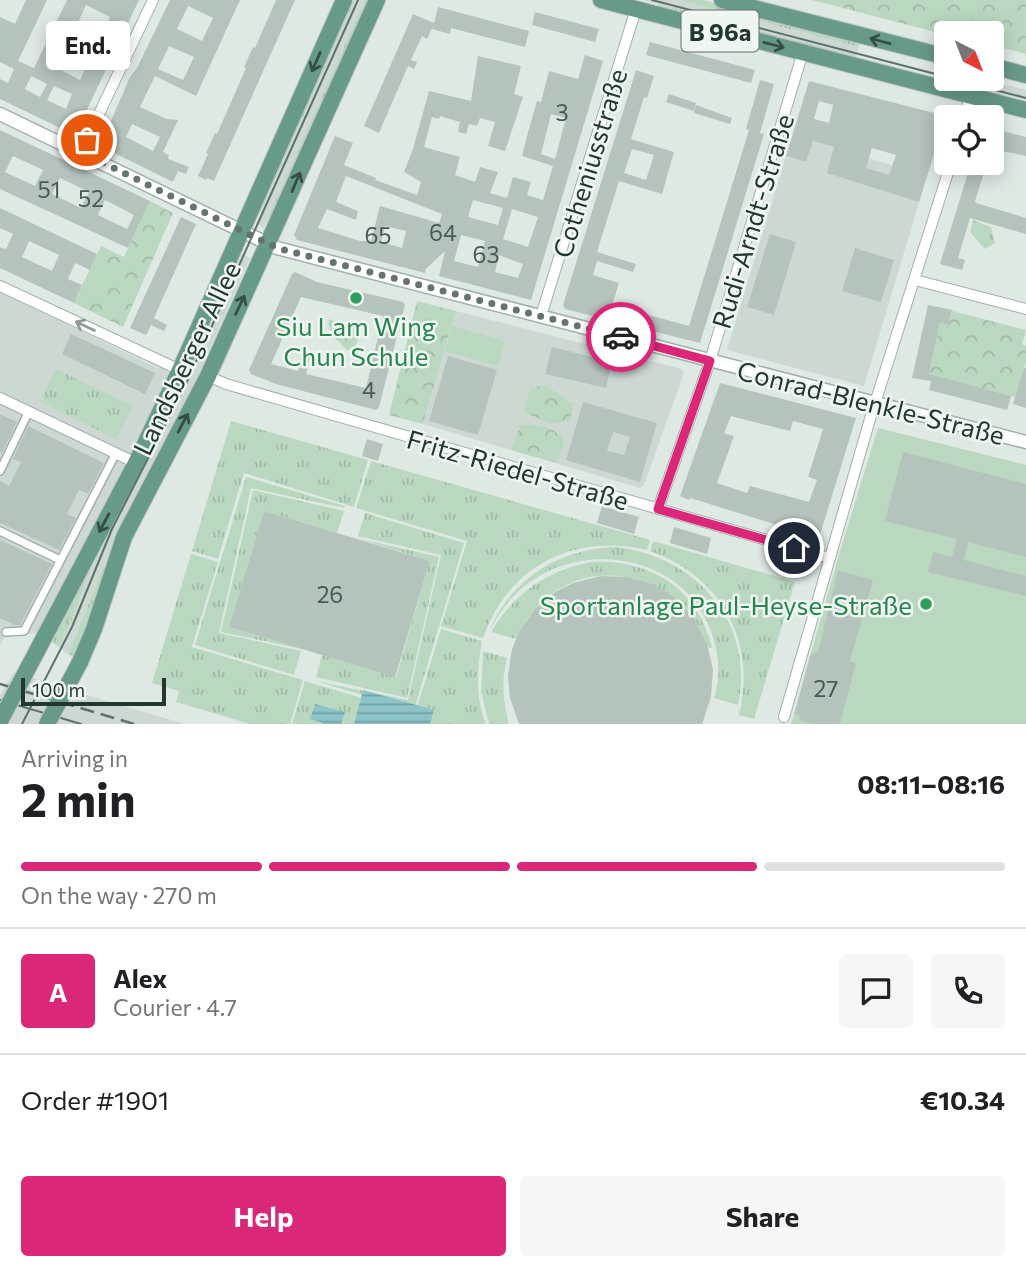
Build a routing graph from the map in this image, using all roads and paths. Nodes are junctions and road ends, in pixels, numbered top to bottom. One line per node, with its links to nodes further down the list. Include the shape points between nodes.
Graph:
1 (153, 0): 16 (street)
2 (344, 0): 18 (main road, Landsberger Allee, one-way to 18)
3 (377, 0): 19 (main road, Landsberger Allee, one-way to 3)
4 (601, 0): 6 (main road, B 96a)
5 (722, 0): 8 (main road, B 96a, one-way to 5)
6 (636, 9): 7 (main road, B 96a, one-way to 7); 23 (street, Cotheniusstraße)
7 (803, 52): 12 (main road, B 96a); 24 (street, Rudi-Arndt-Straße)
8 (934, 54)
9 (1004, 69): 10 (main road)
10 (1026, 75)
11 (972, 91): 12 (street)
12 (971, 96): 13 (street); 14 (main road, B 96a)
13 (968, 105)
14 (1026, 110)
15 (0, 114): 16 (street, Conrad-Blenkle-Straße)
16 (81, 152): 18 (street, Conrad-Blenkle-Straße)
17 (947, 175): 20 (street)
18 (242, 231): 19 (street, Conrad-Blenkle-Straße); 25 (main road, Landsberger Allee)
19 (269, 244): 23 (street, Conrad-Blenkle-Straße); 26 (main road, Landsberger Allee, one-way to 19)
20 (915, 281): 22 (street); 28 (street)
21 (0, 286): 25 (street, one-way to 21)
22 (1026, 309)
23 (541, 316): 24 (street, Conrad-Blenkle-Straße)
24 (710, 361): 28 (street, Conrad-Blenkle-Straße); 34 (street, Rudi-Arndt-Straße)
25 (180, 370): 32 (main road, Landsberger Allee)
26 (208, 376): 34 (street, Fritz-Riedel-Straße); 41 (main road, Landsberger Allee, one-way to 26, bridge, via 94,629 124,537)
27 (0, 398): 29 (street)
28 (875, 402): 30 (street, Conrad-Blenkle-Straße); 36 (street)
29 (29, 411): 31 (street); 33 (street)
30 (1026, 442)
31 (116, 453): 32 (street); 37 (street)
32 (136, 463): 40 (main road, Landsberger Allee, one-way to 40, bridge)
33 (0, 471)
34 (658, 509): 36 (street, Fritz-Riedel-Straße)
35 (0, 531): 37 (street)
36 (829, 558): 39 (street)
37 (60, 560): 38 (street, via 24,631)
38 (6, 632)
39 (784, 716)
40 (0, 722)
41 (47, 724)

